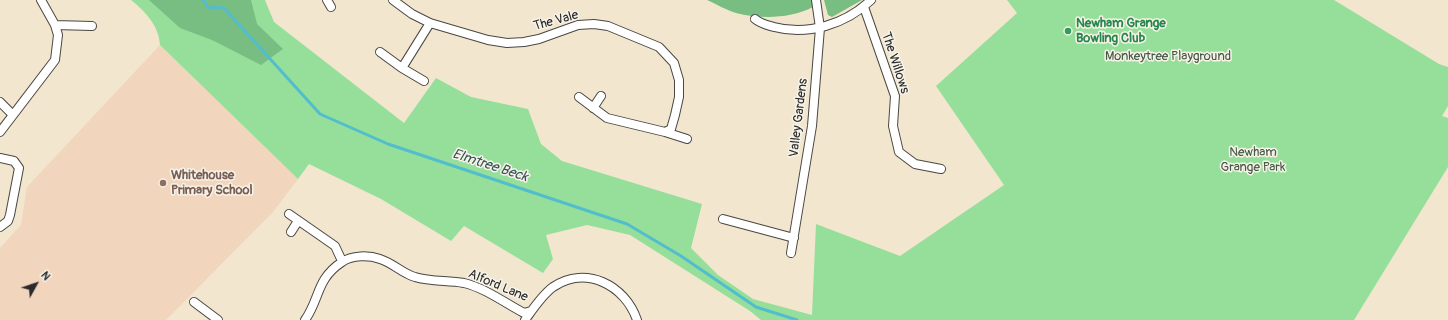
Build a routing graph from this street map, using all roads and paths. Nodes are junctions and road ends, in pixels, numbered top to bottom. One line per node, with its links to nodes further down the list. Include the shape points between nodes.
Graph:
1 (41, 0): 8 (street)
2 (392, 0): 7 (street, The Vale)
3 (816, 0): 10 (street, Valley Gardens)
4 (871, 0): 5 (street)
5 (864, 7): 10 (street, via 843,20); 23 (street, The Willows, via 895,96 893,126 900,152 915,164)
6 (755, 19): 10 (street, via 760,23 791,31)
7 (430, 23): 12 (street); 20 (street, The Vale, via 470,36 507,43 540,39 578,25 608,26 659,47 674,63 679,80 675,115 671,129)
8 (55, 25): 9 (street); 18 (street, via 58,43 55,60)
9 (92, 26)
10 (820, 28): 29 (street, Valley Gardens, via 812,126)
11 (380, 52): 12 (street)
12 (402, 68): 13 (street)
13 (424, 81)
14 (601, 96): 17 (street)
15 (579, 97): 17 (street)
16 (0, 102): 18 (street)
17 (593, 108): 20 (street, via 607,118)
18 (12, 114): 19 (street)
19 (0, 132)
20 (665, 132): 21 (street)
21 (687, 139)
22 (0, 158): 27 (street, via 14,161 19,168 8,221)
23 (941, 169)
24 (289, 214): 26 (street)
25 (723, 219): 29 (street)
26 (298, 221): 28 (street); 31 (street, via 335,246)
27 (0, 226)
28 (291, 232)
29 (794, 238): 30 (street, Valley Gardens)
30 (791, 253)
31 (342, 261): 33 (street, Alford Lane, via 358,256 380,258 411,276 425,280 463,283 478,288 524,313); 35 (street, Alford Lane, via 324,278)
32 (194, 302): 34 (street)
33 (531, 311): 36 (street); 37 (street, via 553,287 562,282 587,278 603,281 617,289 627,300)
34 (218, 320)
35 (305, 320)
36 (525, 320)
37 (636, 320)

